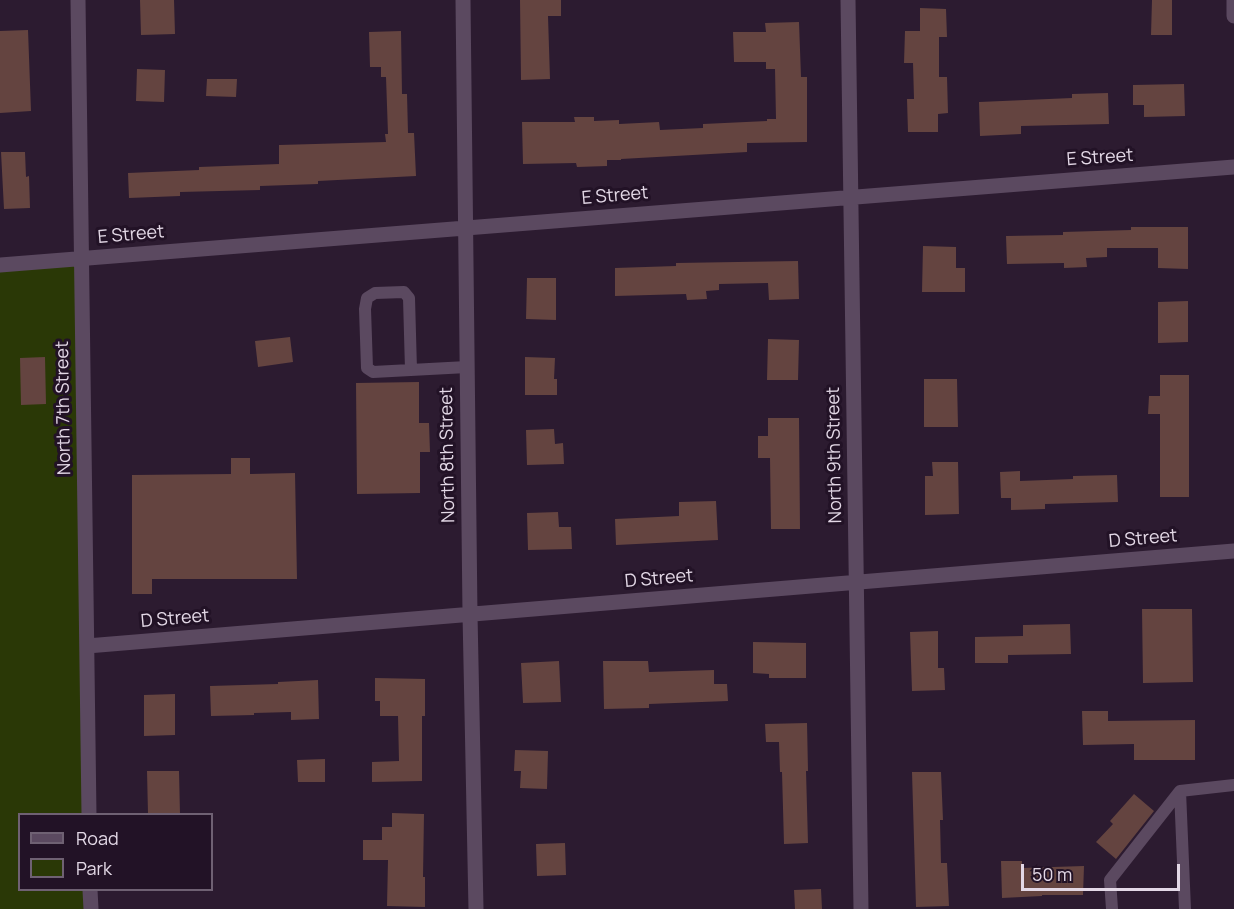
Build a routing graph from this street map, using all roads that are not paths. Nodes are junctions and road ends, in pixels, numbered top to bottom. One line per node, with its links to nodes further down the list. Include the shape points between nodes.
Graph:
1 (78, 0): 9 (street, North 7th Street)
2 (463, 0): 8 (street, North 8th Street)
3 (848, 0): 7 (street, North 9th Street)
4 (1234, 0): 5 (street)
5 (1234, 16)
6 (1234, 167): 7 (street, E Street)
7 (850, 197): 8 (street, E Street); 14 (street, North 9th Street)
8 (465, 228): 9 (street, E Street); 11 (street, North 8th Street)
9 (81, 259): 10 (street, E Street); 16 (street, North 7th Street)
10 (0, 266)
11 (467, 367): 12 (lane); 15 (street, North 8th Street)
12 (411, 370): 12 (lane, via 409,298 404,292 375,293 367,298 365,309 367,368 373,372)
13 (1234, 551): 14 (street, D Street)
14 (857, 583): 15 (street, D Street); 23 (street, North 9th Street)
15 (470, 614): 16 (street, D Street); 22 (street, North 8th Street)
16 (87, 646): 19 (street, North 7th Street)
17 (1234, 785): 18 (lane)
18 (1180, 791): 24 (lane, via 1110,880); 25 (lane)
19 (89, 813)
20 (90, 891): 21 (street)
21 (91, 909)
22 (476, 909)
23 (861, 909)
24 (1112, 909)
25 (1185, 909)

